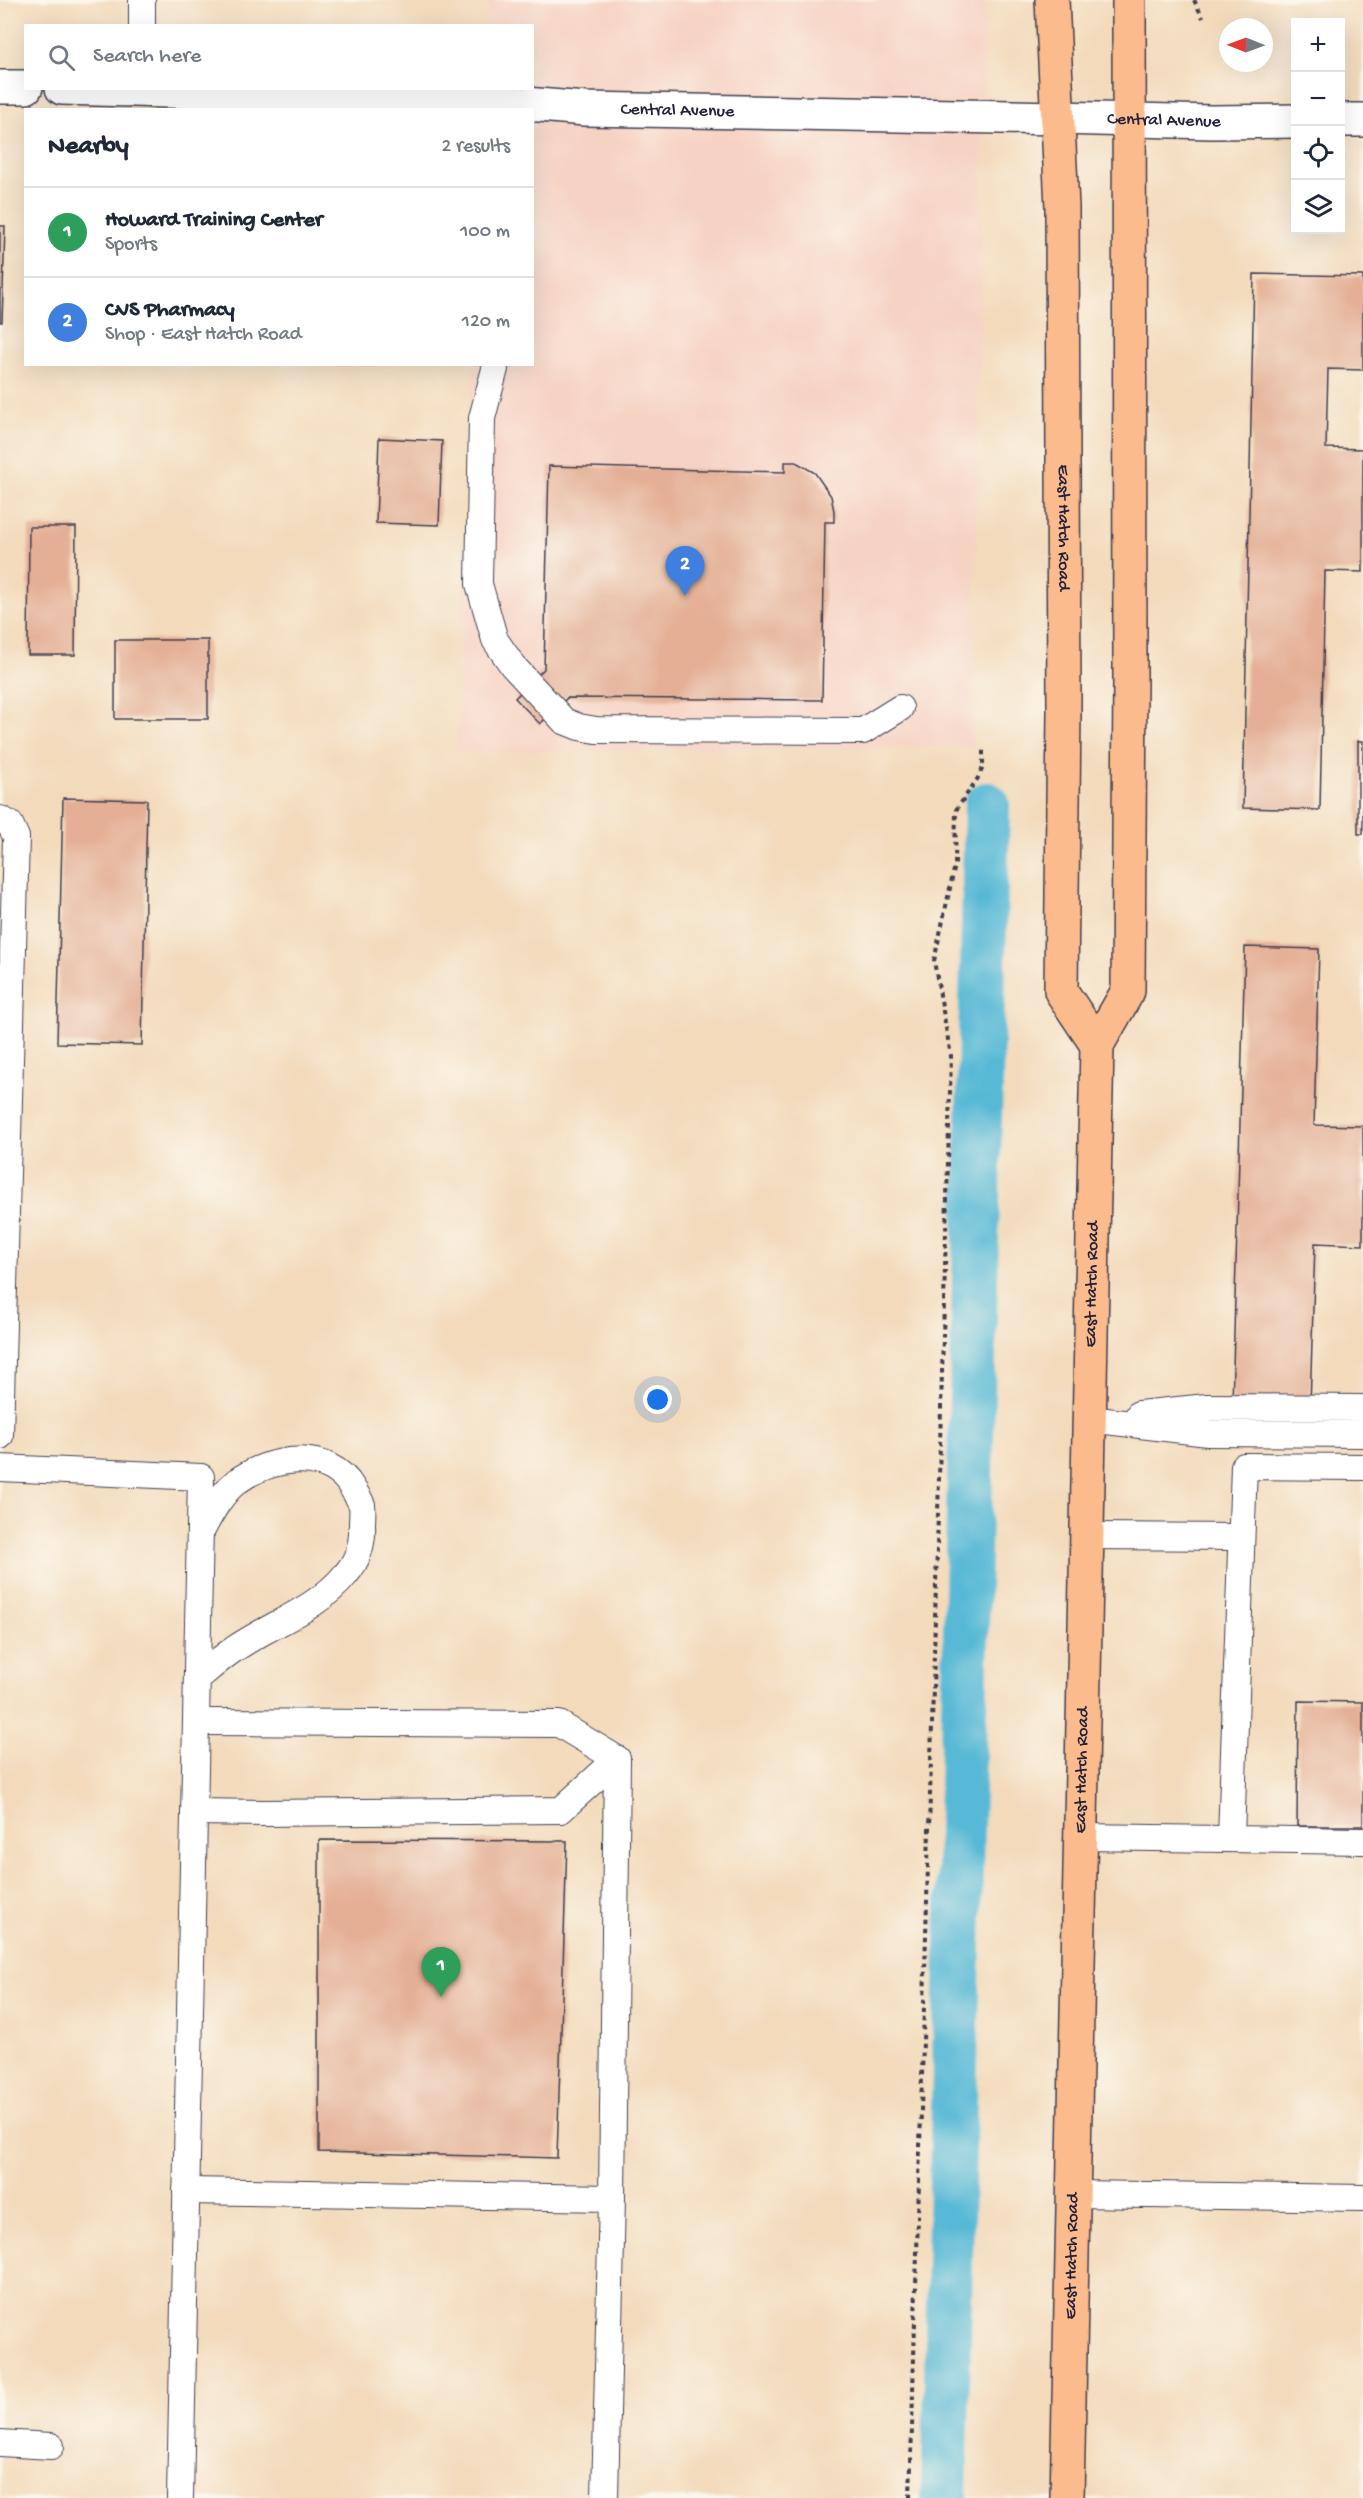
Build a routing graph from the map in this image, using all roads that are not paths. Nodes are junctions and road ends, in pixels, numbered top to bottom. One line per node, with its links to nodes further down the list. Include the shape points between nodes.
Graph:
1 (142, 0): 4 (lane)
2 (1052, 0): 8 (main road, East Hatch Road)
3 (1129, 0): 9 (main road, East Hatch Road)
4 (142, 24)
5 (0, 87): 6 (street)
6 (24, 87)
7 (141, 90): 8 (street, Central Avenue, via 481,100 585,109)
8 (1058, 118): 9 (street, Central Avenue); 16 (main road, East Hatch Road, via 1062,207 1064,710 1061,991)
9 (1128, 118): 12 (street, Central Avenue); 16 (main road, East Hatch Road, via 1128,991)
10 (1345, 120): 11 (street)
11 (1363, 120)
12 (1291, 121)
13 (495, 369): 14 (lane, via 482,418 479,584 495,640 513,666 564,721 596,730 863,731)
14 (900, 708)
15 (0, 819): 17 (lane, via 10,824 16,837)
16 (1097, 1045): 20 (main road, East Hatch Road)
17 (3, 1237): 18 (lane)
18 (1, 1352): 22 (lane)
19 (1363, 1408): 20 (lane, via 1207,1407)
20 (1089, 1419): 21 (lane, via 1208,1433); 26 (main road, East Hatch Road)
21 (1363, 1434)
22 (0, 1436)
23 (1363, 1467): 27 (lane, via 1244,1466)
24 (0, 1468): 25 (lane, via 201,1477)
25 (200, 1533): 28 (lane); 28 (lane, via 218,1502 236,1483 283,1461 307,1460 330,1467 348,1480 362,1505 363,1539 355,1562 345,1575 321,1598 233,1650)
26 (1087, 1536): 27 (lane); 32 (main road, East Hatch Road)
27 (1241, 1537): 33 (lane)
28 (198, 1678): 29 (lane)
29 (197, 1722): 30 (lane, via 559,1724); 31 (lane)
30 (617, 1759): 31 (lane, via 561,1810); 37 (lane)
31 (194, 1812): 35 (lane)
32 (1081, 1837): 33 (lane); 36 (main road, East Hatch Road)
33 (1231, 1838): 34 (lane)
34 (1363, 1841)
35 (186, 2191): 37 (lane); 41 (lane)
36 (1074, 2194): 38 (lane); 43 (main road, East Hatch Road)
37 (612, 2198): 42 (lane)
38 (1363, 2198)
39 (0, 2444): 40 (lane)
40 (51, 2446)
41 (180, 2498)
42 (606, 2498)
43 (1067, 2498)

